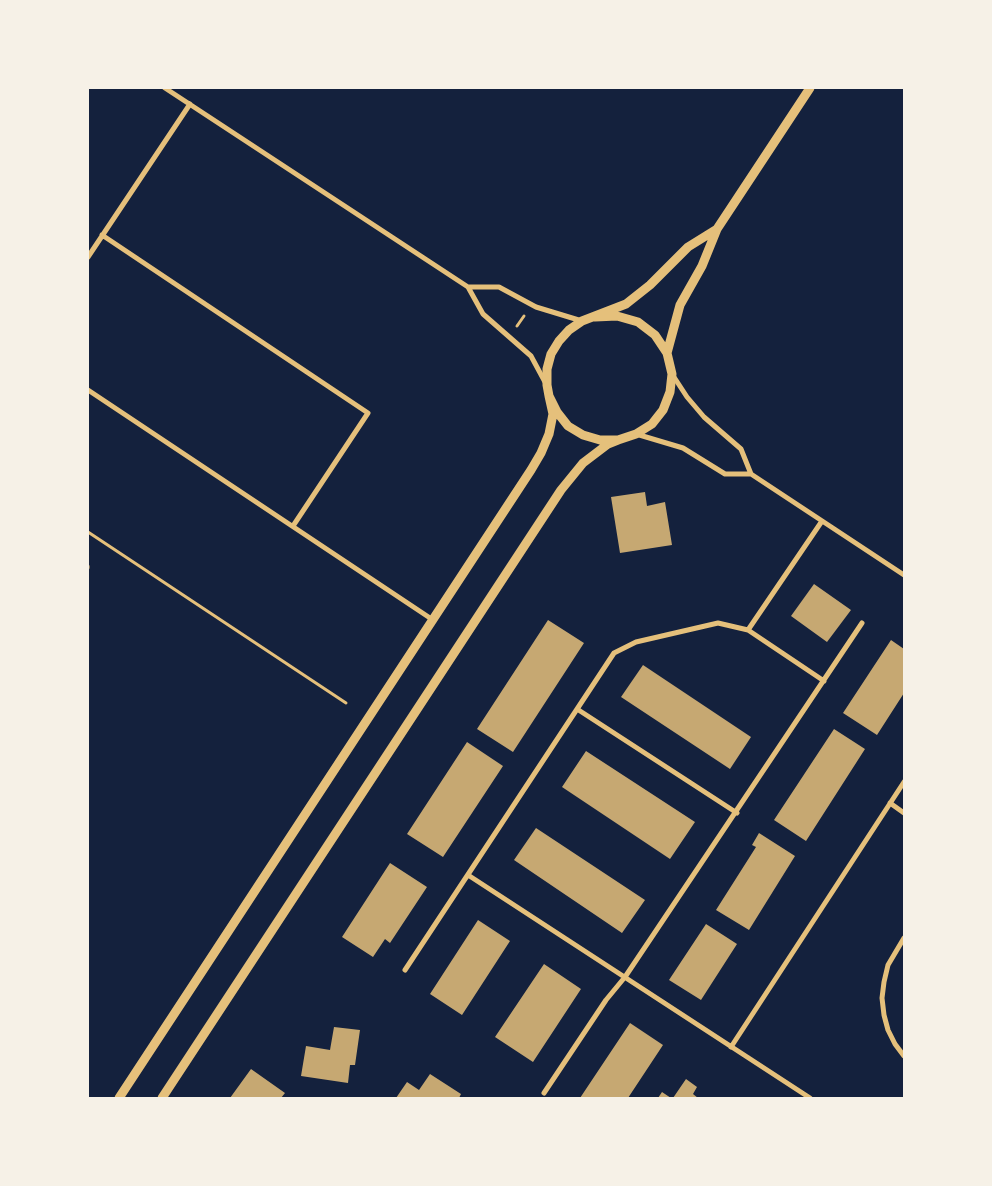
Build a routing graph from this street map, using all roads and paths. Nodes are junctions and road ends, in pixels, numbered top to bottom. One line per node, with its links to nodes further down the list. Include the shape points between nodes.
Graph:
1 (165, 88): 3 (street)
2 (810, 88): 4 (street)
3 (190, 104): 5 (street); 7 (street)
4 (717, 229): 9 (street, via 688,246 650,285 626,304); 12 (street, via 702,266 680,305)
5 (102, 235): 6 (street); 21 (street, via 368,413)
6 (88, 257)
7 (468, 287): 10 (street, via 499,287 536,307); 14 (street, via 484,314 531,356)
8 (524, 316): 11 (path)
9 (595, 317): 10 (street); 12 (street, via 617,316 638,322 655,335)
10 (582, 321): 14 (street, via 559,341 551,354)
11 (517, 326)
12 (667, 353): 13 (street)
13 (672, 374): 17 (street, via 663,410 652,424); 19 (street, via 704,416 742,449)
14 (547, 385): 16 (street)
15 (88, 390): 21 (street)
16 (549, 396): 18 (street, via 568,426 592,438); 24 (street, via 553,414 541,453)
17 (636, 434): 18 (street); 19 (street, via 683,448 726,474)
18 (618, 440): 42 (street, via 583,463 561,490)
19 (751, 474): 20 (street)
20 (822, 521): 23 (street); 26 (street)
21 (293, 526): 24 (street)
22 (88, 532): 28 (path)
23 (904, 575)
24 (433, 620): 41 (street)
25 (862, 623): 27 (street)
26 (748, 630): 27 (street); 29 (street, via 718,623 636,642 614,653)
27 (824, 681): 32 (street)
28 (346, 702)
29 (577, 708): 32 (street); 34 (street)
30 (904, 782): 31 (street)
31 (890, 803): 33 (street); 38 (street)
32 (737, 813): 37 (street)
33 (904, 813)
34 (468, 874): 36 (street); 37 (street)
35 (904, 938): 39 (street, via 888,965 882,998 888,1030)
36 (405, 970)
37 (625, 978): 38 (street); 40 (street, via 606,1000)
38 (731, 1047): 43 (street)
39 (904, 1056)
40 (544, 1093)
41 (119, 1098)
42 (162, 1098)
43 (810, 1098)

